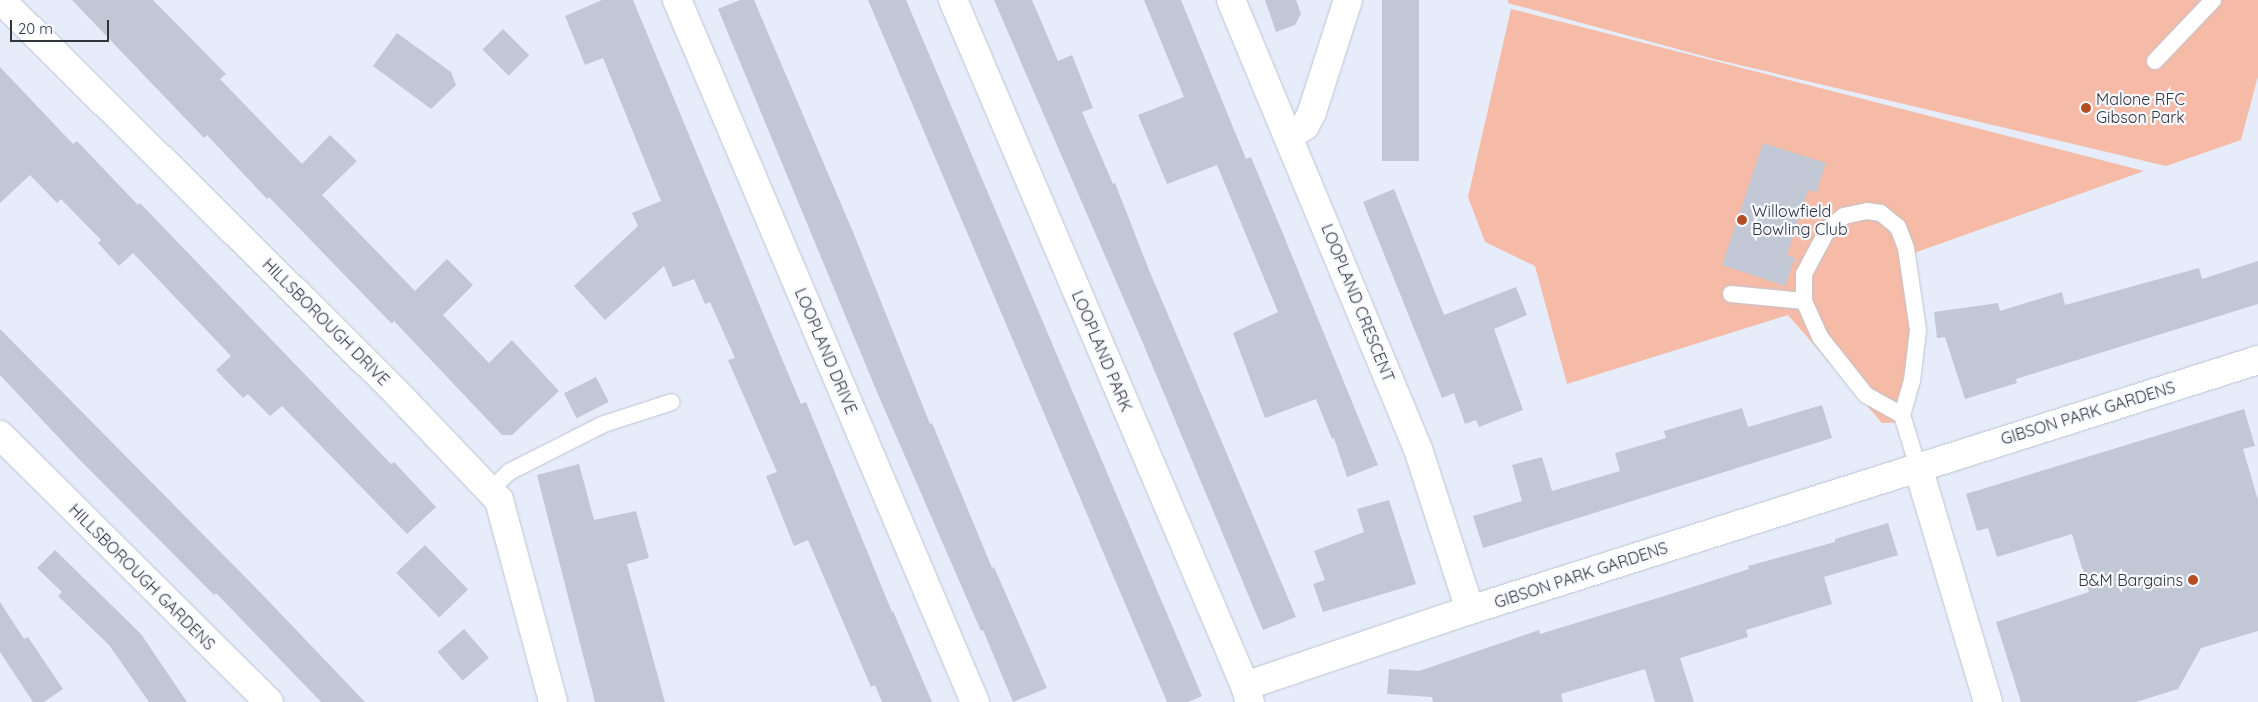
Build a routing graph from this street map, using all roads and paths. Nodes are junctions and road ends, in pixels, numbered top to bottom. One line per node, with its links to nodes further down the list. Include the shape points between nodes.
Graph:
1 (1, 0): 16 (street, HILLSBOROUGH DRIVE, via 348,344)
2 (677, 0): 21 (street, LOOPLAND DRIVE)
3 (954, 0): 18 (street, LOOPLAND PARK)
4 (1231, 0): 8 (street, LOOPLAND CRESCENT)
5 (1348, 0): 8 (street, via 1312,112 1304,126)
6 (2213, 0): 7 (lane)
7 (2155, 61)
8 (1289, 136): 17 (street, LOOPLAND CRESCENT, via 1418,449)
9 (1731, 294): 10 (lane)
10 (1804, 302): 13 (lane, via 1820,337 1866,395); 13 (lane, via 1804,274 1828,229 1844,216 1867,211 1880,213 1898,228 1906,248 1918,330 1912,382)
11 (2258, 360): 15 (street, GIBSON PARK GARDENS)
12 (672, 402): 16 (lane, via 604,424 509,472)
13 (1902, 415): 15 (lane)
14 (5, 450): 19 (street, HILLSBOROUGH GARDENS)
15 (1918, 467): 17 (street, GIBSON PARK GARDENS); 22 (street)
16 (490, 491): 20 (street, HILLSBOROUGH DRIVE, via 499,500)
17 (1470, 610): 18 (street, GIBSON PARK GARDENS)
18 (1247, 694)
19 (269, 702)
20 (553, 702)
21 (975, 702)
22 (1988, 702)

